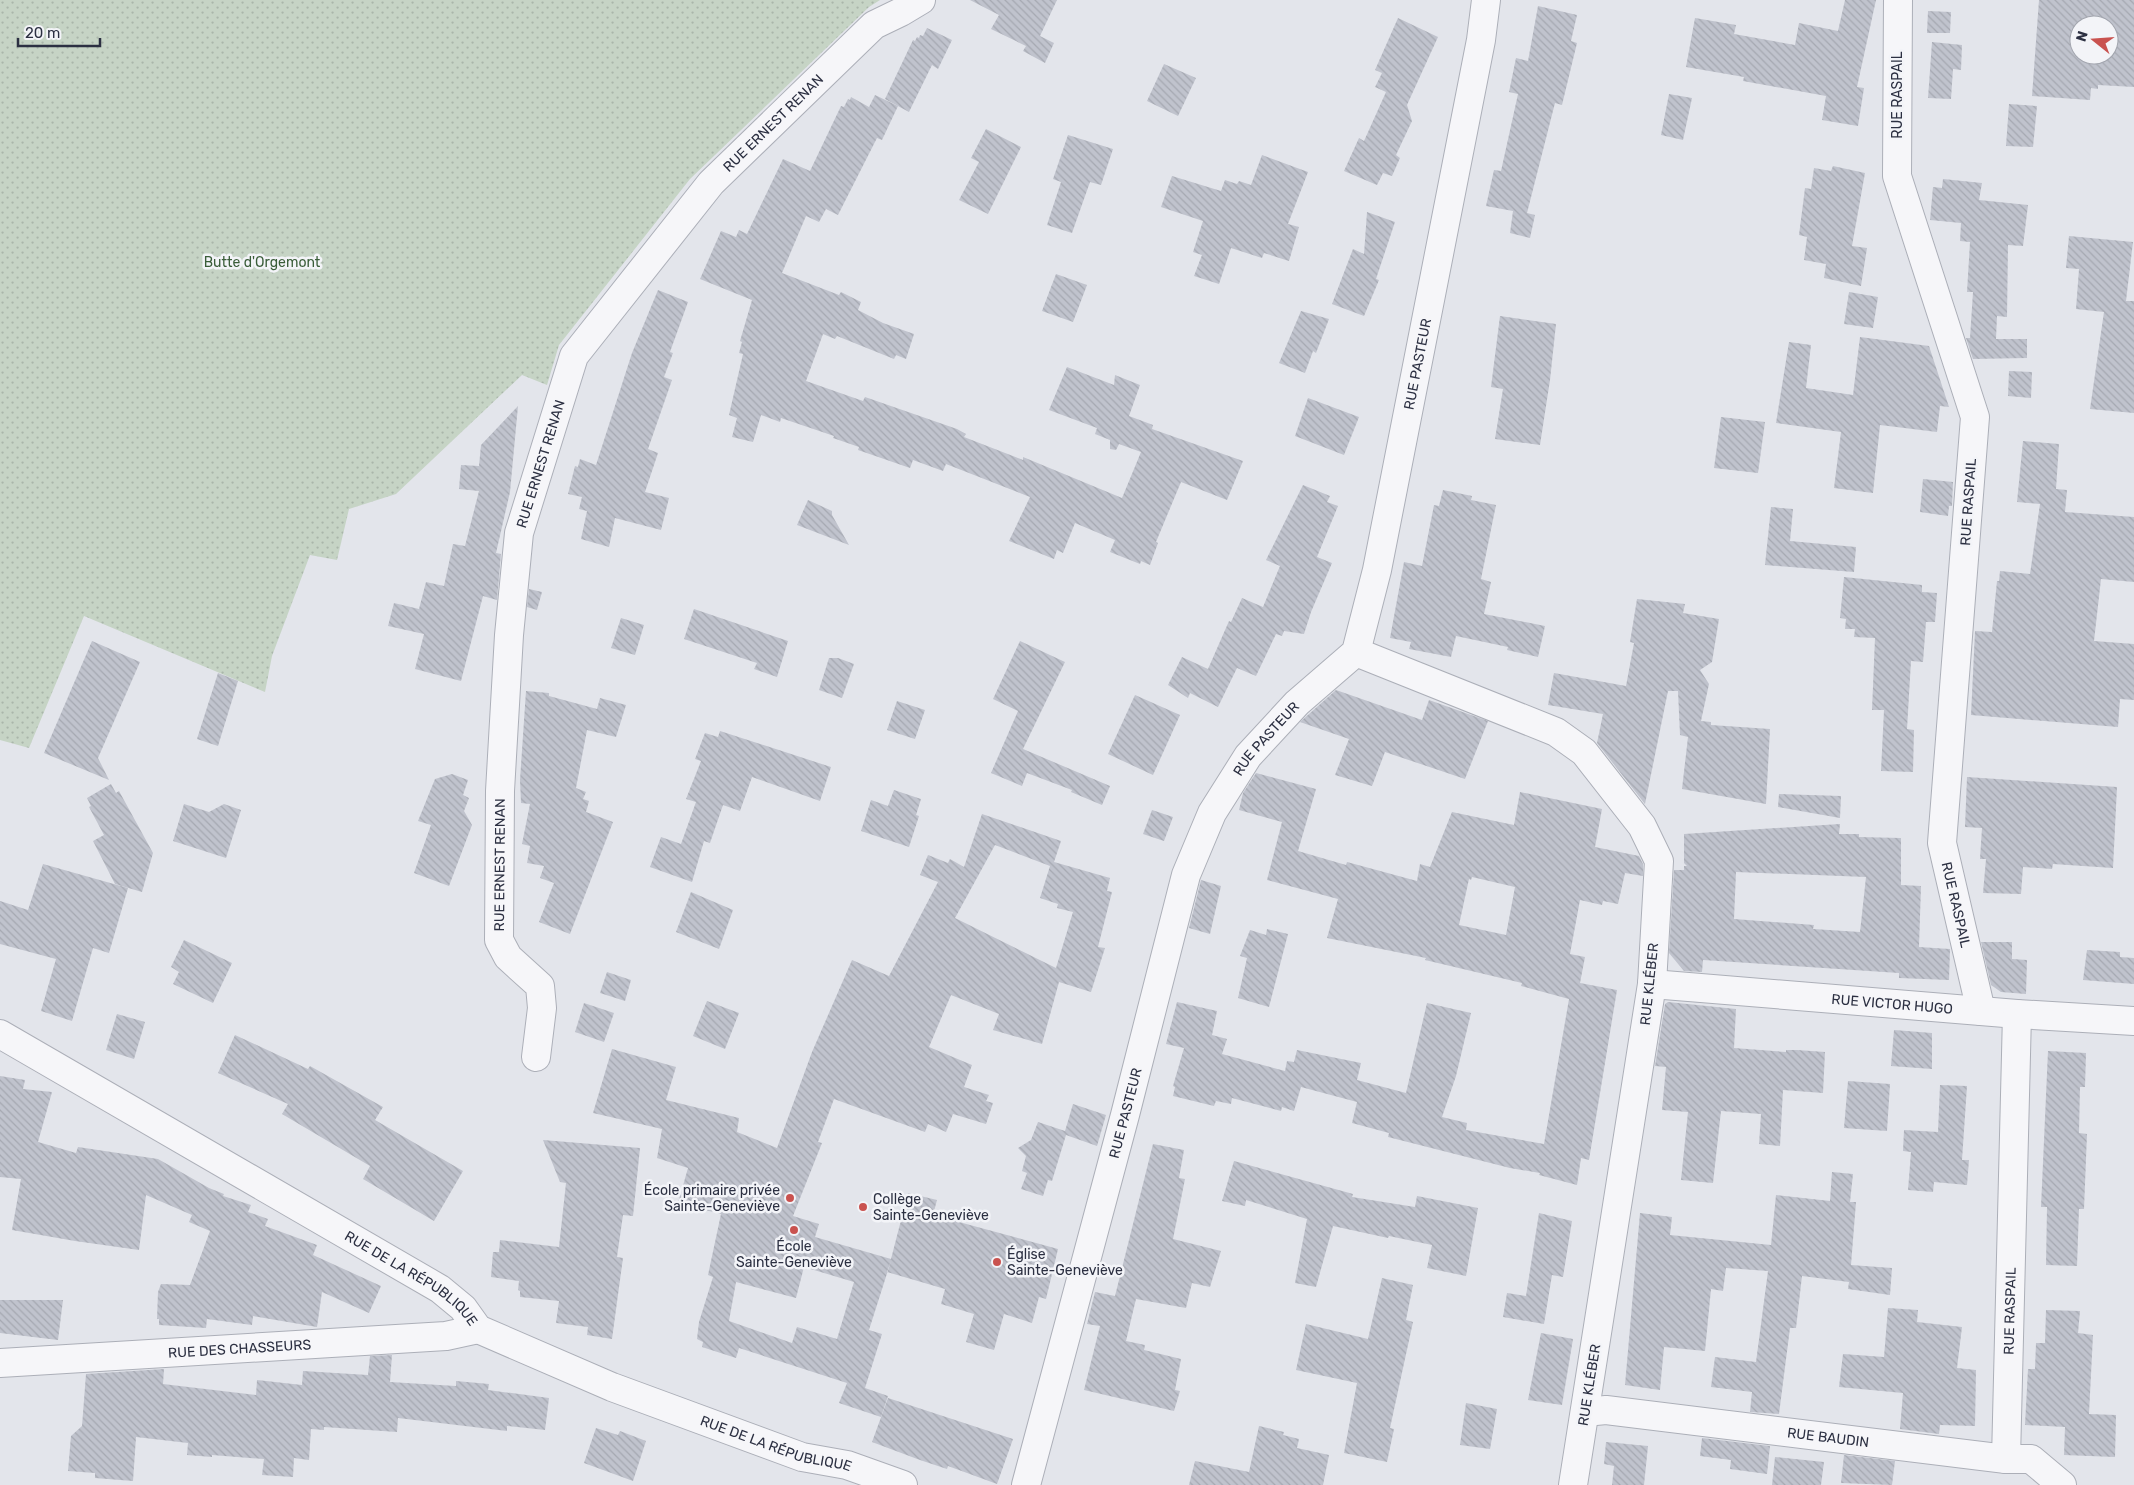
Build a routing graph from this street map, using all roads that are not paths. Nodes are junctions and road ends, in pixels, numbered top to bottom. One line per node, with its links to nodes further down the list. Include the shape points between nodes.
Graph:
1 (921, 0): 10 (street, RUE ERNEST RENAN, via 874,25 711,183 574,356 520,533 509,635 500,791 499,940 508,957 540,986 542,1008)
2 (1486, 0): 4 (street, RUE PASTEUR, via 1479,50 1377,570)
3 (1898, 0): 6 (street, RUE RASPAIL, via 1897,176 1975,417 1942,843)
4 (1356, 652): 5 (street, RUE KLÉBER, via 1556,732 1584,752 1642,826 1659,860); 16 (street, RUE PASTEUR, via 1297,702 1248,756 1212,813 1186,875)
5 (1652, 984): 6 (street, RUE VICTOR HUGO); 13 (street, RUE KLÉBER)
6 (1981, 1011): 7 (street, RUE VICTOR HUGO)
7 (2017, 1014): 8 (street, RUE VICTOR HUGO); 14 (street, RUE RASPAIL)
8 (2134, 1021)
9 (0, 1034): 11 (street, RUE DE LA RÉPUBLIQUE, via 440,1289 463,1308)
10 (536, 1058)
11 (478, 1328): 12 (street, RUE DES CHASSEURS, via 446,1336); 15 (street, RUE DE LA RÉPUBLIQUE, via 612,1387 752,1440 802,1457 847,1465)
12 (0, 1363)
13 (1585, 1412): 14 (street, RUE BAUDIN, via 1606,1410); 17 (street, RUE KLÉBER)
14 (2006, 1458): 18 (street, RUE BAUDIN, via 2031,1459)
15 (903, 1485)
16 (1026, 1485)
17 (1573, 1485)
18 (2062, 1485)

